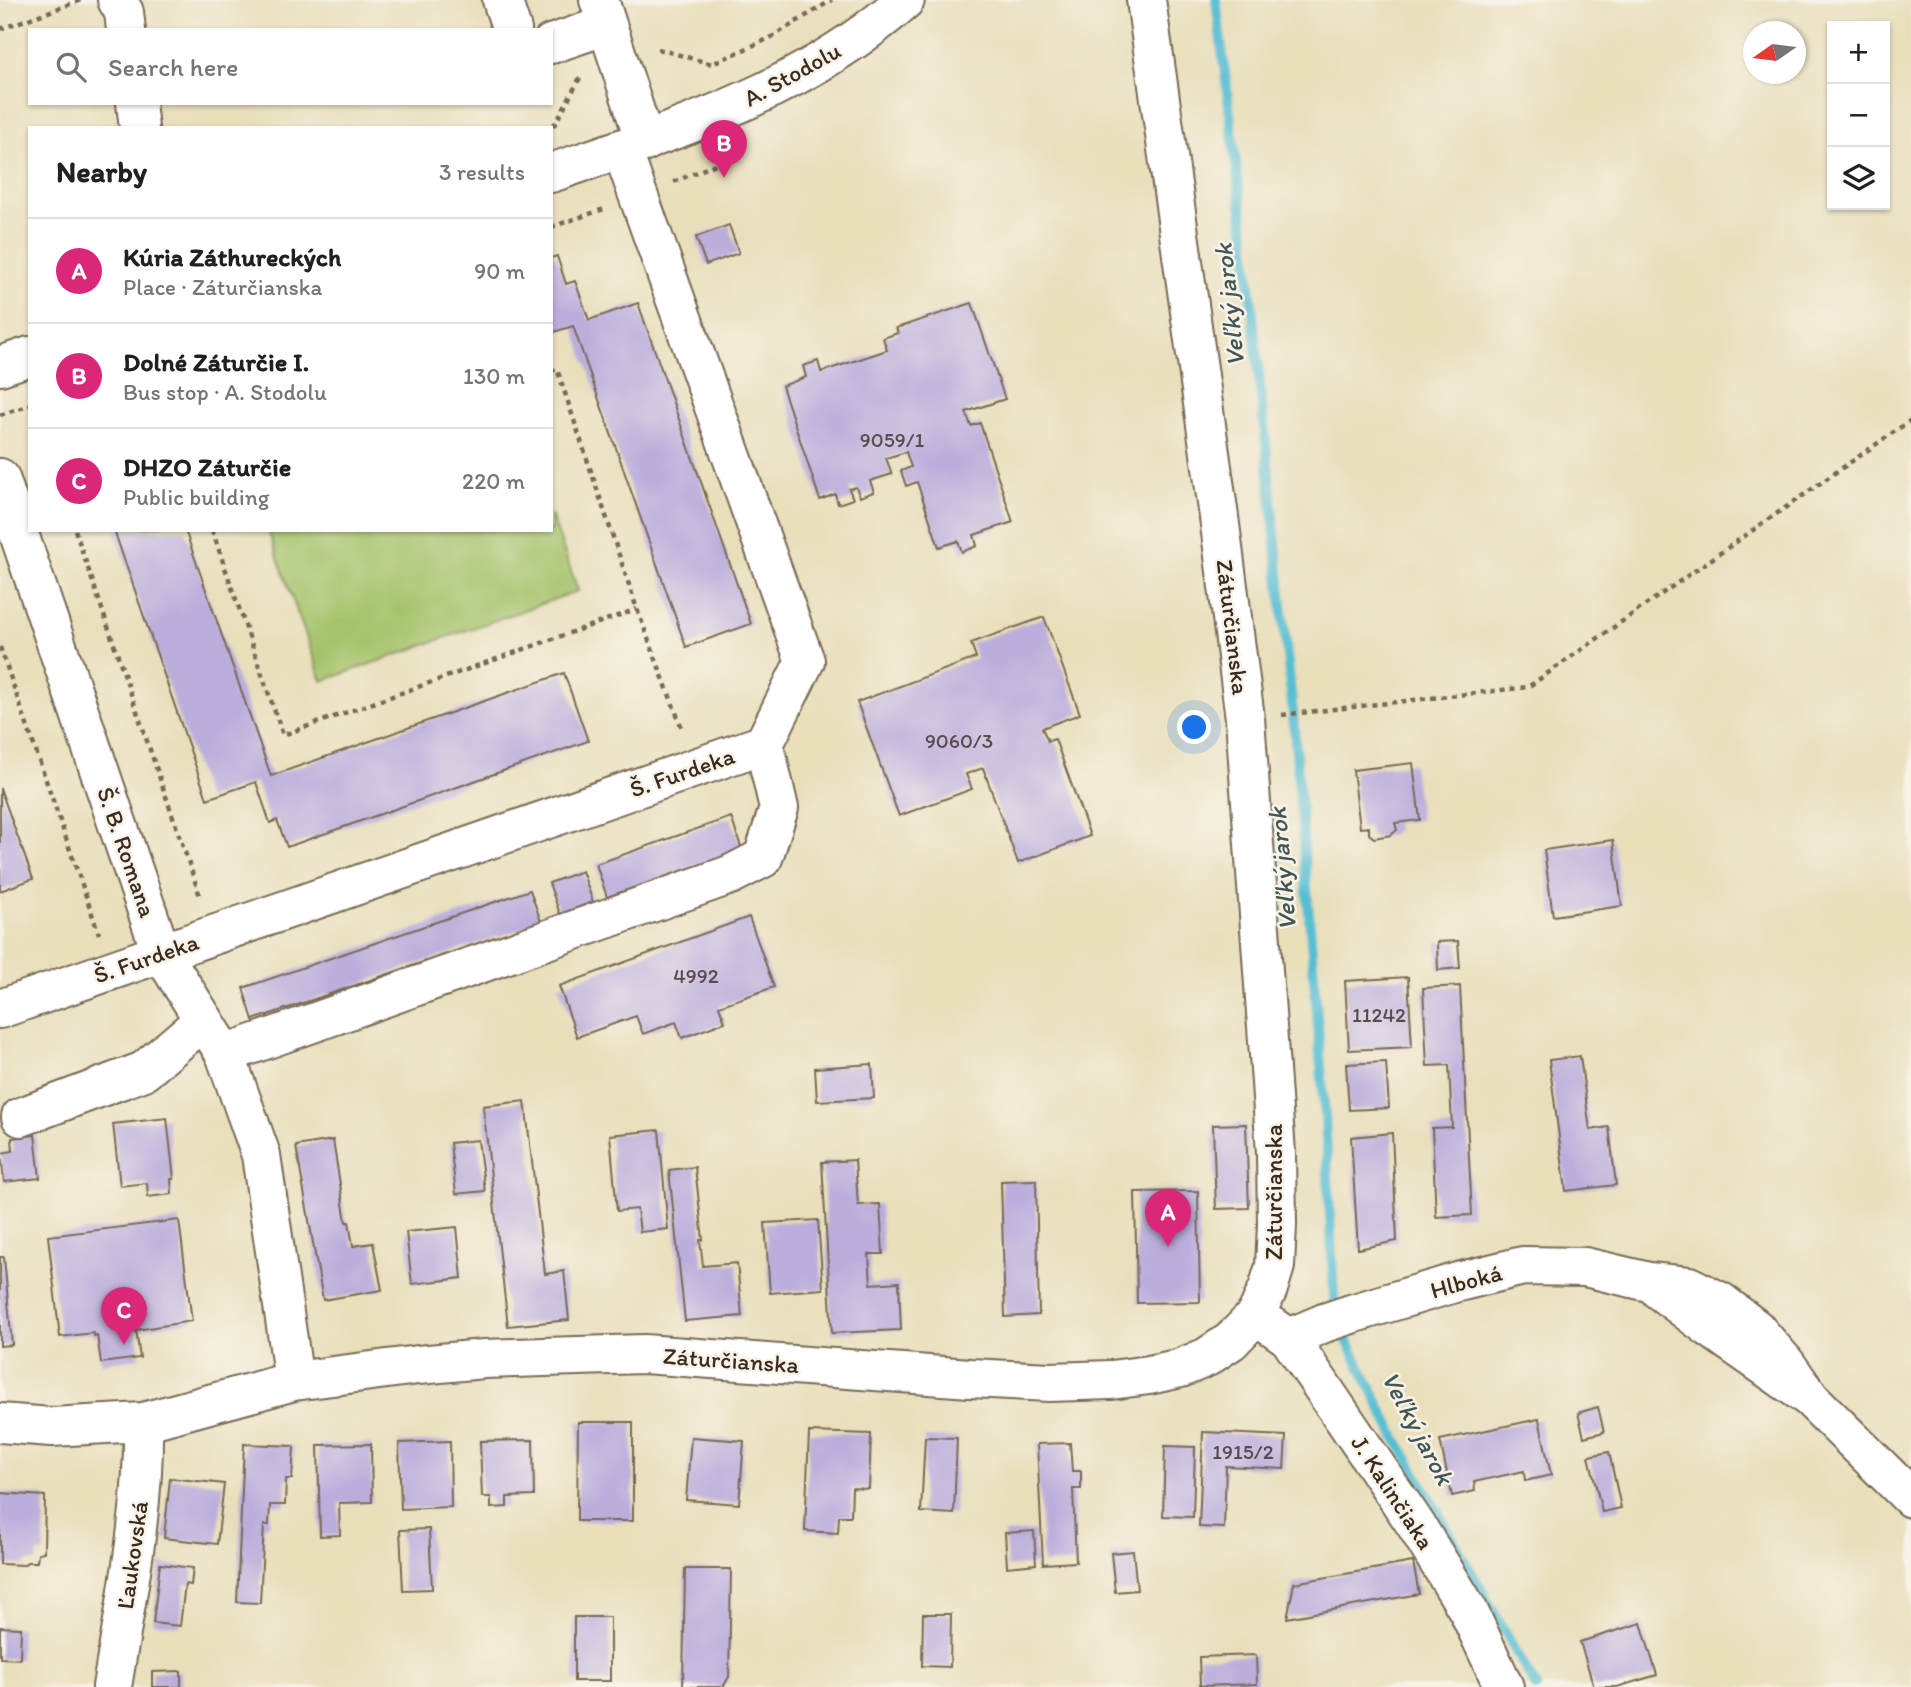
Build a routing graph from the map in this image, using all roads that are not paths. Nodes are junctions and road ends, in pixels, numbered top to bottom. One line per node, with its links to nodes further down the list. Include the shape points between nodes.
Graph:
1 (117, 0): 6 (street)
2 (502, 0): 7 (street)
3 (905, 0): 11 (street, A. Stodolu, via 826,59 766,93)
4 (1146, 0): 22 (street, Záturčianska, via 1245,718 1276,1153 1275,1266)
5 (603, 13): 8 (street); 11 (street, Š. Furdeka)
6 (126, 28)
7 (511, 28)
8 (553, 43)
9 (136, 105): 10 (street)
10 (139, 126)
11 (633, 146): 12 (street, A. Stodolu); 16 (street, Š. Furdeka, via 638,197 805,661)
12 (553, 172)
13 (28, 357): 14 (street)
14 (0, 366)
15 (0, 478): 17 (street, Š. B. Romana)
16 (764, 744): 17 (street, Š. Furdeka); 20 (street, via 779,808 763,858 730,875)
17 (161, 952): 18 (street, Š. Furdeka); 19 (street, Š. B. Romana)
18 (0, 1009)
19 (204, 1020): 20 (street, Š. B. Romana); 21 (street, via 144,1071)
20 (225, 1054): 24 (street, Š. B. Romana, via 261,1155)
21 (21, 1117)
22 (1256, 1315): 23 (street, J. Kalinčiaka); 24 (street, Záturčianska, via 1207,1357 1181,1368 1111,1380 970,1378 644,1354 484,1359)
23 (1289, 1338): 27 (street, Hlboká, via 1335,1319 1523,1266 1585,1268 1689,1286 1721,1302 1755,1328 1810,1398); 29 (street, J. Kalinčiaka, via 1416,1525 1468,1610)
24 (294, 1381): 25 (street, Záturčianska)
25 (143, 1422): 26 (street, Záturčianska, via 51,1427); 28 (street, Ľaukovská, via 141,1507)
26 (0, 1423)
27 (1911, 1498)
28 (112, 1687)
29 (1504, 1687)

